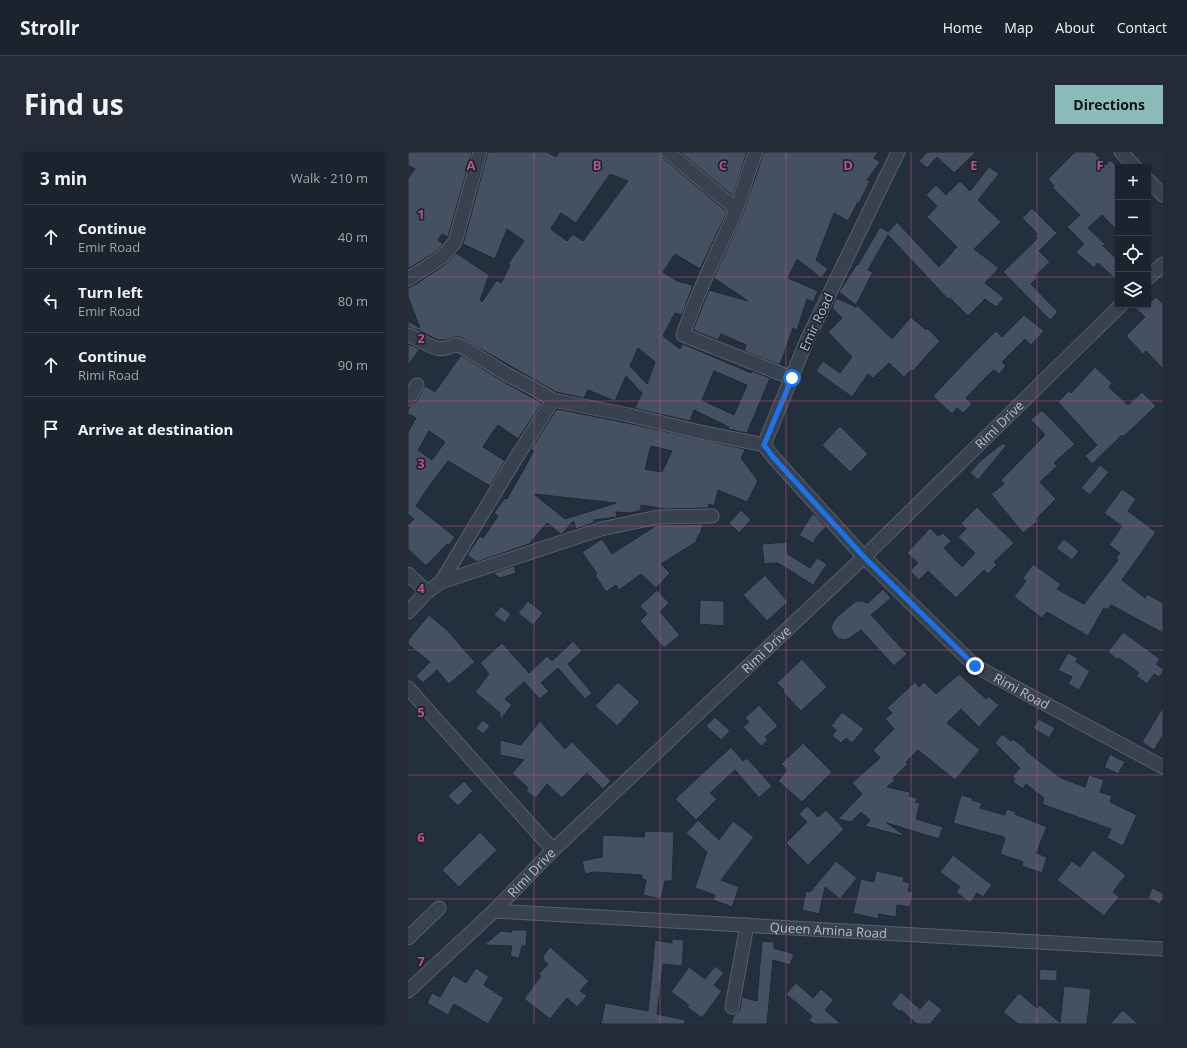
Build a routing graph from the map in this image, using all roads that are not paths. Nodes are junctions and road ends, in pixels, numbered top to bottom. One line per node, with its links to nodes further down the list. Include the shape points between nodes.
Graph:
1 (480, 152): 12 (street, via 455,242 442,257)
2 (668, 152): 9 (street)
3 (756, 152): 9 (street)
4 (898, 152): 15 (street, Emir Road, via 807,340)
5 (1120, 152): 6 (street)
6 (1132, 164)
7 (1151, 183): 8 (street)
8 (1163, 195)
9 (736, 209): 15 (street, via 699,291 683,335)
10 (1163, 264): 11 (street)
11 (1151, 275)
12 (408, 279)
13 (1118, 308): 21 (street, Rimi Drive)
14 (408, 335): 18 (street, via 436,349 456,344 461,346)
15 (792, 378): 19 (street, Emir Road)
16 (417, 385): 17 (street)
17 (408, 399)
18 (553, 400): 19 (street); 23 (street)
19 (764, 445): 21 (street)
20 (712, 516): 23 (street, via 658,517 600,529)
21 (864, 557): 27 (street, Rimi Road, via 975,666); 28 (street, Rimi Drive)
22 (408, 574): 24 (street)
23 (441, 582): 24 (street)
24 (427, 592): 25 (street)
25 (408, 612)
26 (408, 688): 28 (street)
27 (1163, 767)
28 (553, 850): 30 (street, Rimi Drive)
29 (439, 908): 32 (street)
30 (494, 911): 31 (street, Queen Amina Road); 34 (street, Rimi Drive)
31 (747, 925): 33 (street, Queen Amina Road); 35 (street)
32 (408, 938)
33 (1163, 949)
34 (409, 989)
35 (732, 1007)

